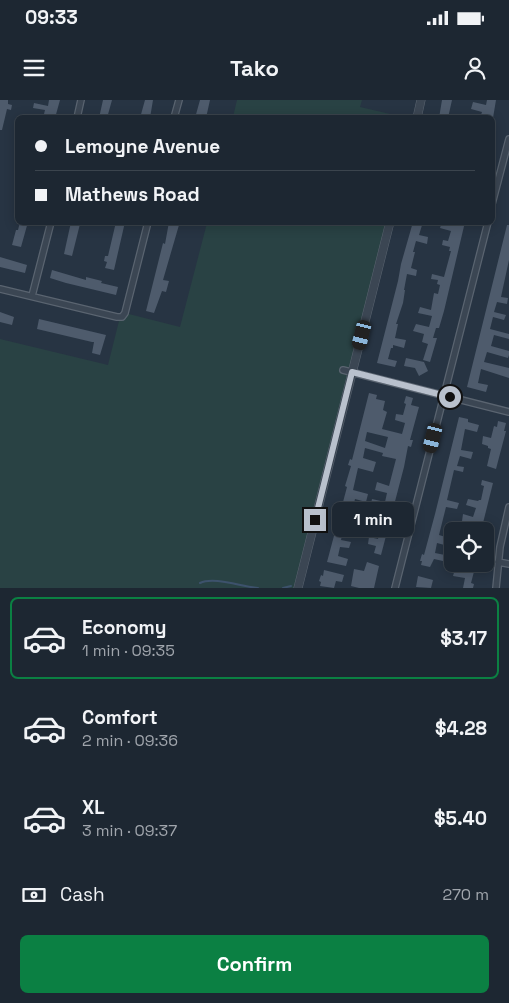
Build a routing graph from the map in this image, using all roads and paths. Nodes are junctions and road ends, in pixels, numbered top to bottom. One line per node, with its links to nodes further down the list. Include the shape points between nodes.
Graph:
1 (82, 100): 4 (street)
2 (179, 100): 5 (street)
3 (421, 100): 6 (street)
4 (78, 115)
5 (175, 115)
6 (418, 115)
7 (509, 139): 8 (street)
8 (495, 193)
9 (50, 225): 14 (street)
10 (147, 225): 14 (street, via 122,317)
11 (389, 225): 16 (street)
12 (487, 225): 17 (street)
13 (0, 289): 14 (street)
14 (32, 296)
15 (342, 370): 16 (street)
16 (352, 372): 17 (street); 22 (street)
17 (444, 396): 18 (street); 23 (street)
18 (509, 412)
19 (509, 507): 20 (street)
20 (498, 562): 21 (street); 24 (street)
21 (509, 564)
22 (298, 588)
23 (395, 588)
24 (496, 588)

